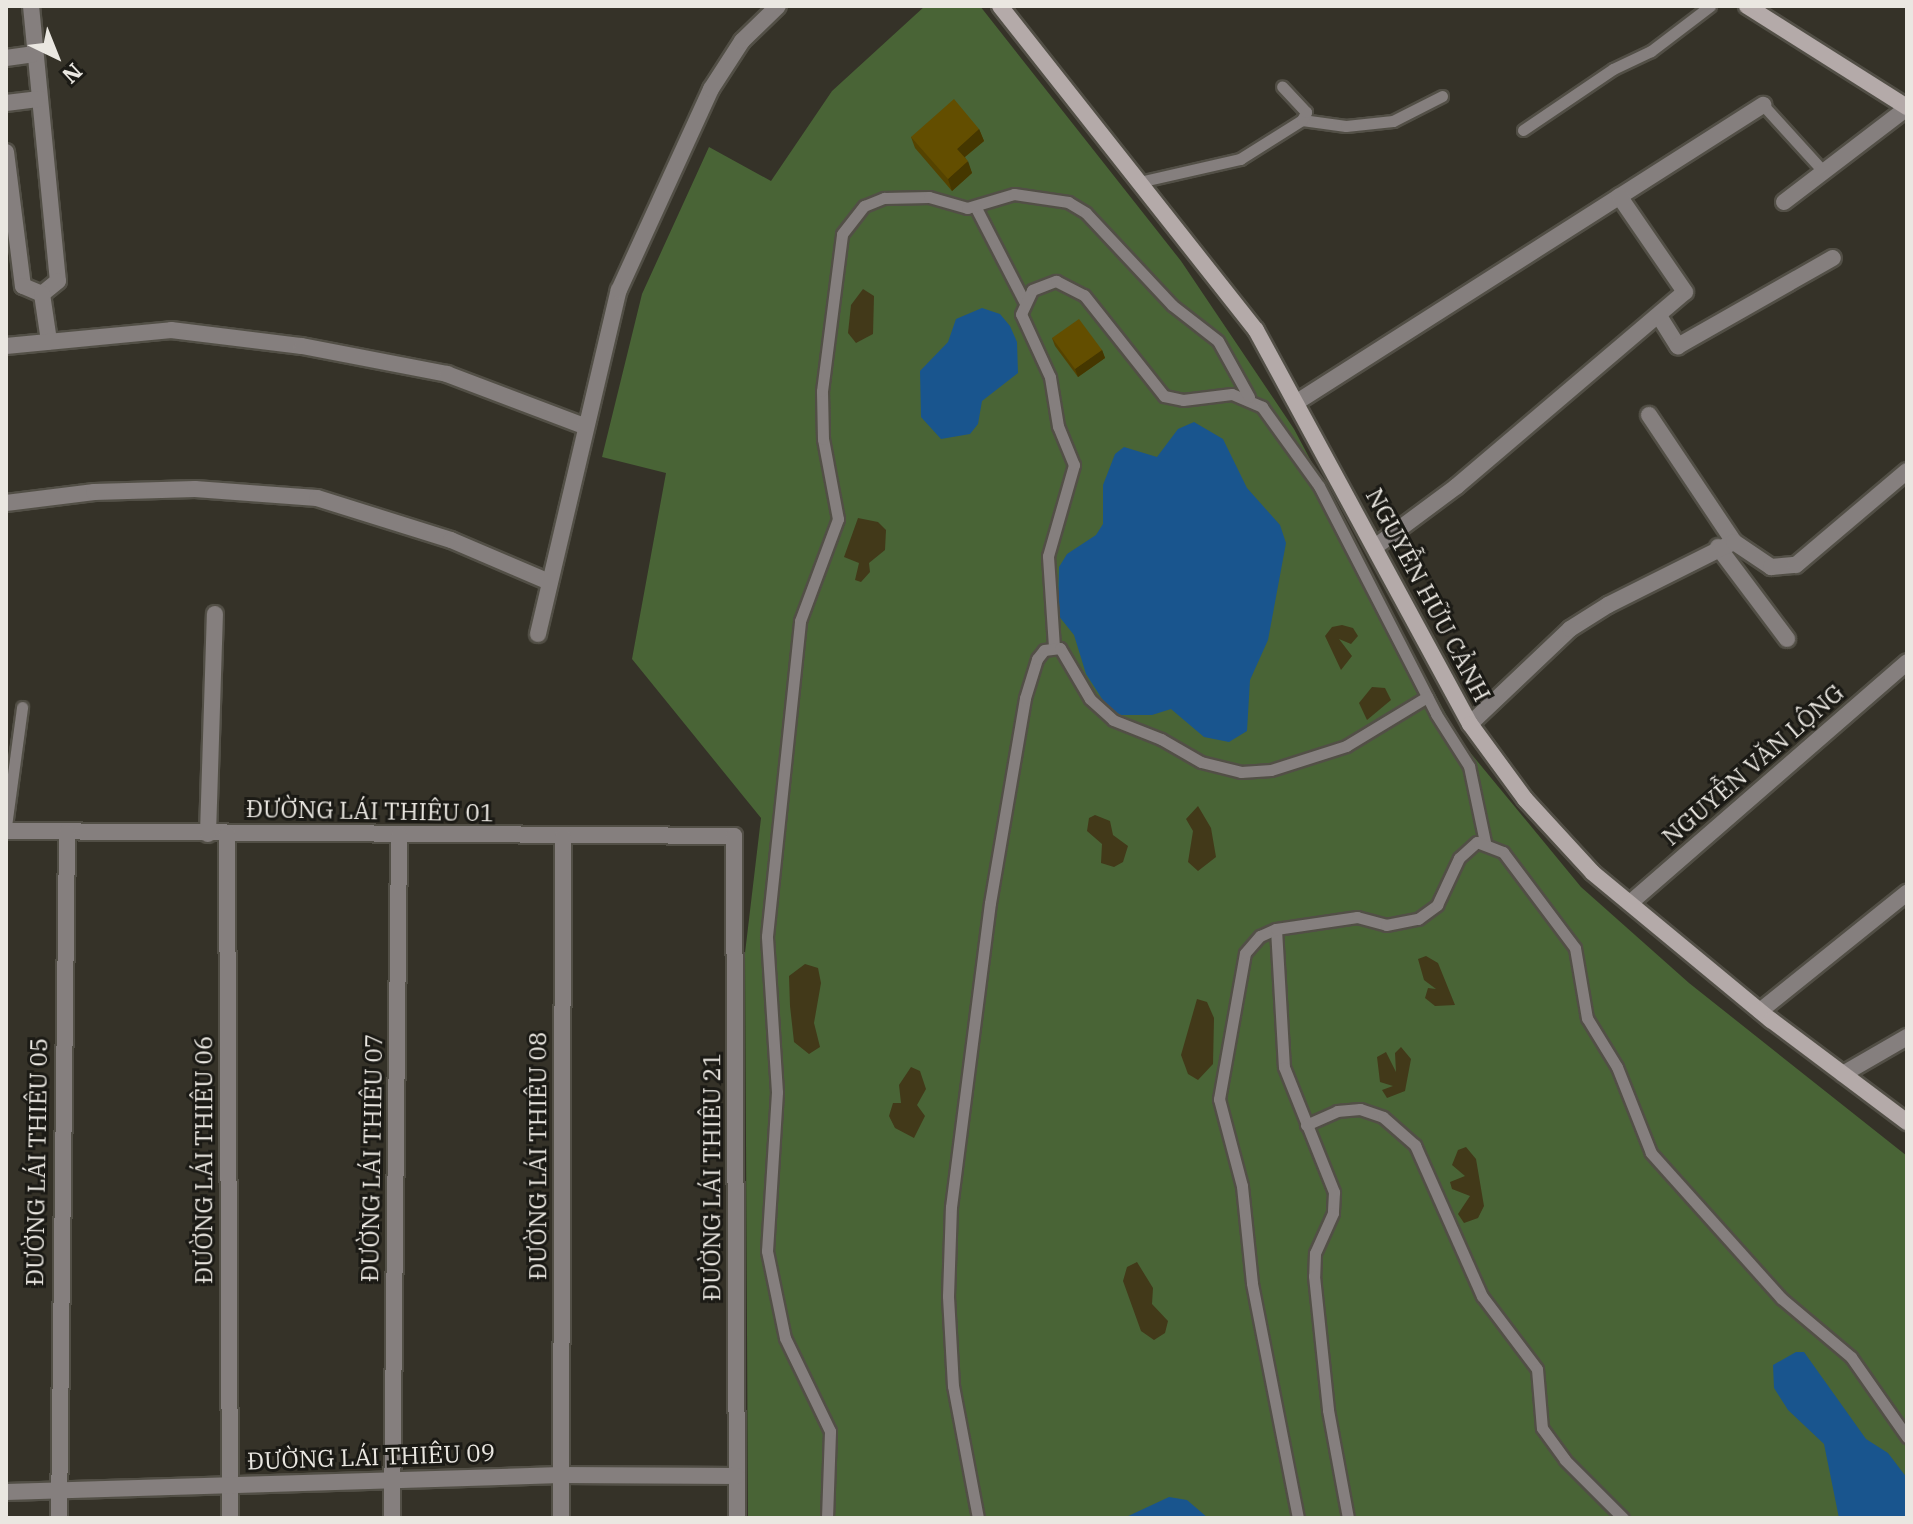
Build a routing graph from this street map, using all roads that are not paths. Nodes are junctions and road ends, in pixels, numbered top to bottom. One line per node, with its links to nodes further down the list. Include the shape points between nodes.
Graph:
1 (31, 6): 6 (street)
2 (778, 6): 31 (street, via 749,33 711,89 619,290)
3 (1000, 6): 18 (street, NGUYỄN HỮU CẢNH)
4 (1710, 6): 15 (lane, via 1651,51 1613,69)
5 (1747, 6): 13 (street)
6 (33, 54): 7 (street); 10 (street)
7 (6, 58)
8 (1282, 86): 14 (lane, via 1306,112)
9 (1442, 96): 14 (lane, via 1393,121 1346,126)
10 (40, 99): 11 (street); 23 (street, via 58,281)
11 (6, 103)
12 (1763, 105): 17 (lane); 19 (street)
13 (1907, 107): 17 (street)
14 (1302, 120): 18 (lane, via 1240,159)
15 (1523, 130)
16 (6, 152): 23 (street, via 23,286)
17 (1823, 171): 20 (street)
18 (1139, 182): 29 (street, NGUYỄN HỮU CẢNH, via 1230,294)
19 (1619, 196): 25 (street, via 1685,292); 29 (street)
20 (1784, 202)
21 (976, 208): 24 (lane); 28 (lane, via 1014,194 1078,206 1172,305 1218,341); 73 (lane, via 929,197 878,199 852,218 838,251 822,415 838,519 800,621 767,936 777,1092 767,1251 785,1338 830,1431)
22 (1833, 258): 25 (street, via 1678,346)
23 (42, 294): 26 (street)
24 (1024, 301): 28 (lane, via 1048,281 1073,285 1164,396); 40 (lane, via 1022,323 1050,377 1058,426 1074,465 1071,489 1049,543)
25 (1659, 316): 35 (street, via 1457,486)
26 (49, 341): 27 (street); 31 (street, via 171,330 302,346 447,374)
27 (6, 346)
28 (1249, 397): 42 (lane, via 1262,407 1319,486)
29 (1297, 402): 35 (street, NGUYỄN HỮU CẢNH)
30 (1649, 415): 34 (street)
31 (584, 426): 36 (street)
32 (1907, 471): 34 (street, via 1796,565 1771,567)
33 (6, 503): 36 (street, via 94,492 195,489 317,498 451,540)
34 (1726, 545): 39 (street); 44 (street, via 1570,629)
35 (1375, 547): 44 (street, NGUYỄN HỮU CẢNH)
36 (547, 581): 38 (street)
37 (215, 614): 47 (street)
38 (538, 634)
39 (1787, 639)
40 (1054, 647): 42 (lane, via 1068,655 1102,712 1225,770 1271,770 1346,746); 74 (lane, via 1037,659 1025,698 977,989 951,1207 950,1356)
41 (1907, 662): 54 (street, NGUYỄN VĂN LỘNG)
42 (1427, 697): 52 (lane, via 1475,780)
43 (22, 707): 45 (lane)
44 (1470, 724): 54 (street, NGUYỄN HỮU CẢNH, via 1525,799 1593,873)
45 (6, 829): 46 (street, ĐƯỜNG LÁI THIÊU 01)
46 (67, 833): 47 (street, ĐƯỜNG LÁI THIÊU 01); 66 (street, ĐƯỜNG LÁI THIÊU 05)
47 (208, 834): 48 (street, ĐƯỜNG LÁI THIÊU 01)
48 (227, 834): 49 (street, ĐƯỜNG LÁI THIÊU 01); 65 (street, ĐƯỜNG LÁI THIÊU 06)
49 (399, 835): 51 (street, ĐƯỜNG LÁI THIÊU 01); 64 (street, ĐƯỜNG LÁI THIÊU 07)
50 (734, 836): 51 (street, ĐƯỜNG LÁI THIÊU 01); 63 (street, ĐƯỜNG LÁI THIÊU 21)
51 (563, 837): 62 (street, ĐƯỜNG LÁI THIÊU 08)
52 (1485, 842): 55 (lane, via 1464,851 1444,896 1418,919 1386,925 1357,917); 61 (lane, via 1503,852 1575,948 1587,1018 1617,1067 1651,1153 1781,1298 1851,1357)
53 (1907, 893): 56 (street)
54 (1630, 903): 56 (street, NGUYỄN HỮU CẢNH)
55 (1276, 929): 60 (lane, via 1282,1055); 75 (lane, via 1260,936 1245,953 1219,1099 1242,1186 1252,1283)
56 (1760, 1011): 58 (street, NGUYỄN HỮU CẢNH)
57 (1907, 1037): 58 (street)
58 (1843, 1074): 59 (street, NGUYỄN HỮU CẢNH)
59 (1907, 1122)
60 (1306, 1125): 76 (lane, via 1334,1192 1333,1213 1315,1253 1314,1276 1328,1410); 77 (lane, via 1337,1111 1360,1109 1383,1117 1415,1145 1482,1296 1537,1369 1542,1428)
61 (1907, 1437)
62 (561, 1475): 63 (street, ĐƯỜNG LÁI THIÊU 09); 64 (street, ĐƯỜNG LÁI THIÊU 09); 71 (street, ĐƯỜNG LÁI THIÊU 08)
63 (737, 1476): 72 (street, ĐƯỜNG LÁI THIÊU 21)
64 (391, 1481): 65 (street, ĐƯỜNG LÁI THIÊU 09); 70 (street, ĐƯỜNG LÁI THIÊU 07)
65 (230, 1486): 66 (street, ĐƯỜNG LÁI THIÊU 09); 69 (street, ĐƯỜNG LÁI THIÊU 06)
66 (59, 1491): 67 (street, ĐƯỜNG LÁI THIÊU 09); 68 (street, ĐƯỜNG LÁI THIÊU 05)
67 (6, 1492)
68 (59, 1518)
69 (230, 1518)
70 (392, 1518)
71 (561, 1518)
72 (737, 1518)
73 (827, 1518)
74 (978, 1518)
75 (1298, 1518)
76 (1348, 1518)
77 (1623, 1518)

